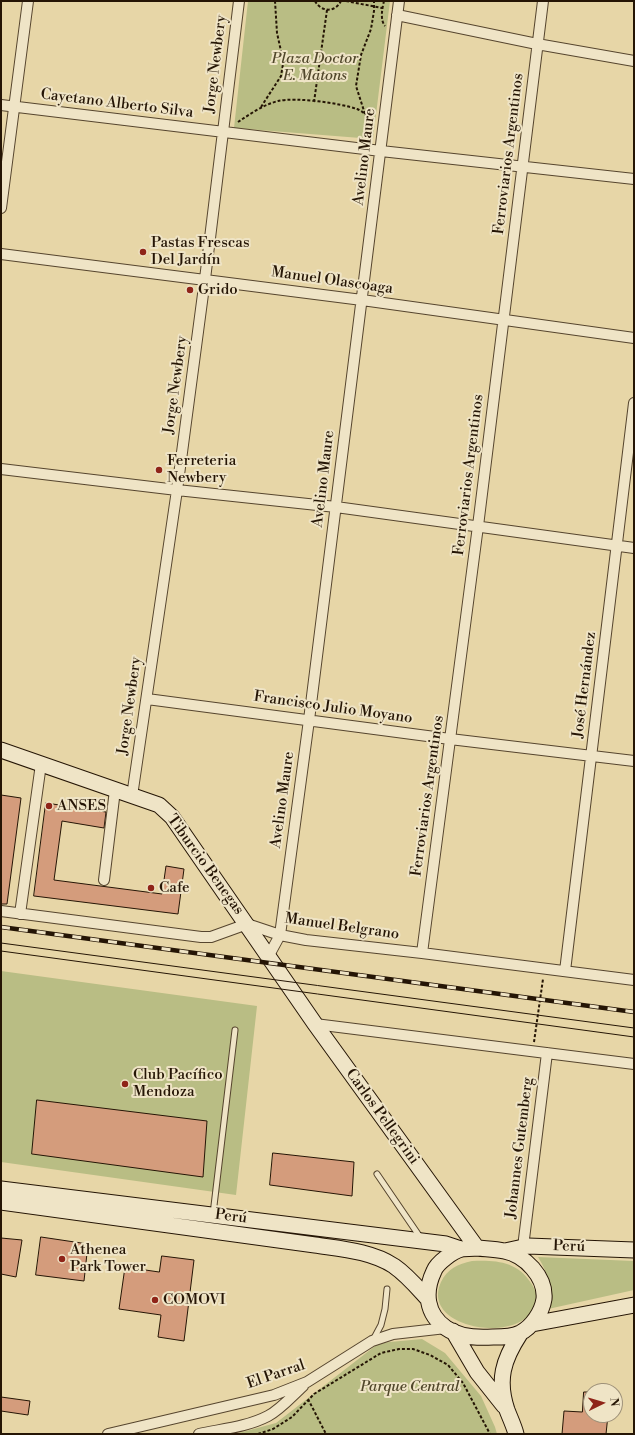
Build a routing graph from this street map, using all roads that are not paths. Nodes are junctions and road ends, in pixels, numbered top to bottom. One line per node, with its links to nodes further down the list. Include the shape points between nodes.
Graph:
1 (28, 1): 9 (street)
2 (239, 1): 10 (street, Jorge Newbery)
3 (399, 1): 5 (street, Avelino Maure)
4 (543, 1): 6 (street, Ferroviarios Argentinos)
5 (397, 16): 6 (street); 11 (street, Avelino Maure)
6 (537, 44): 7 (street); 12 (street, Ferroviarios Argentinos)
7 (634, 61)
8 (1, 105): 9 (street, Cayetano Alberto Silva)
9 (15, 107): 10 (street, Cayetano Alberto Silva); 14 (street)
10 (223, 131): 11 (street, Cayetano Alberto Silva); 16 (street, Jorge Newbery)
11 (381, 151): 12 (street, Cayetano Alberto Silva); 17 (street, Avelino Maure)
12 (522, 168): 13 (street, Cayetano Alberto Silva); 18 (street, Ferroviarios Argentinos)
13 (634, 179)
14 (1, 208)
15 (1, 254): 16 (street, Manuel Olascoaga)
16 (205, 280): 17 (street, Manuel Olascoaga); 22 (street, Jorge Newbery)
17 (362, 300): 18 (street, Manuel Olascoaga); 23 (street, Avelino Maure)
18 (503, 320): 19 (street, Manuel Olascoaga); 24 (street, Ferroviarios Argentinos)
19 (634, 338)
20 (634, 403): 25 (street, José Hernández)
21 (1, 469): 22 (street)
22 (177, 490): 23 (street); 27 (street, Jorge Newbery)
23 (336, 507): 24 (street); 28 (street, Avelino Maure)
24 (478, 526): 25 (street); 29 (street, Ferroviarios Argentinos)
25 (617, 546): 26 (street); 31 (street, José Hernández)
26 (634, 548)
27 (147, 699): 28 (street, Francisco Julio Moyano); 35 (street, Jorge Newbery)
28 (309, 720): 29 (street, Francisco Julio Moyano); 40 (street, Avelino Maure)
29 (450, 739): 31 (street, Francisco Julio Moyano); 41 (street, Ferroviarios Argentinos)
30 (1, 750): 33 (main road, Tiburcio Benegas)
31 (591, 756): 32 (street, Francisco Julio Moyano); 43 (street, José Hernández)
32 (634, 761)
33 (41, 764): 34 (main road, Tiburcio Benegas); 38 (street)
34 (115, 790): 35 (main road, Tiburcio Benegas); 36 (street)
35 (132, 796): 39 (main road, Tiburcio Benegas, via 159,805 172,817)
36 (104, 880)
37 (1, 911): 38 (street)
38 (20, 914): 39 (street, via 201,937 211,937)
39 (247, 924): 40 (street, Manuel Belgrano); 42 (main road, Tiburcio Benegas)
40 (280, 935): 41 (street, Manuel Belgrano); 42 (street, Avelino Maure)
41 (422, 953): 43 (street, Manuel Belgrano)
42 (268, 957): 45 (main road, Tiburcio Benegas)
43 (565, 971): 44 (street, Manuel Belgrano)
44 (634, 980)
45 (288, 986): 46 (main road, Carlos Pellegrini)
46 (315, 1024): 48 (street); 56 (main road, Carlos Pellegrini)
47 (235, 1030): 53 (lane)
48 (547, 1053): 49 (street); 55 (street, Johannes Gutemberg)
49 (634, 1064)
50 (377, 1174): 54 (lane)
51 (1, 1189): 53 (main road, Perú)
52 (1, 1202): 61 (main road, Perú, via 315,1244 356,1252 378,1258 394,1267)
53 (213, 1215): 54 (main road, Perú)
54 (423, 1241): 57 (main road, Perú)
55 (523, 1247): 58 (main road, Perú); 59 (main road, Perú)
56 (477, 1248): 57 (main road); 59 (main road)
57 (461, 1249): 61 (main road, via 445,1258 435,1269 428,1284)
58 (634, 1250)
59 (505, 1251): 63 (main road, via 529,1265 541,1281 544,1298)
60 (386, 1289): 66 (lane, via 381,1325)
61 (427, 1298): 64 (main road, via 436,1318)
62 (634, 1305): 63 (main road)
63 (532, 1324): 65 (main road)
64 (449, 1330): 65 (main road, via 466,1336 485,1338); 66 (street, El Parral, via 393,1334); 68 (main road, via 477,1372)
65 (520, 1334): 68 (main road, via 509,1350 502,1369 502,1392)
66 (372, 1341): 67 (street, El Parral)
67 (307, 1382): 69 (street, El Parral, via 274,1394); 70 (street, via 268,1416 253,1422)
68 (507, 1409): 71 (main road)
69 (108, 1434)
70 (199, 1434)
71 (516, 1434)

